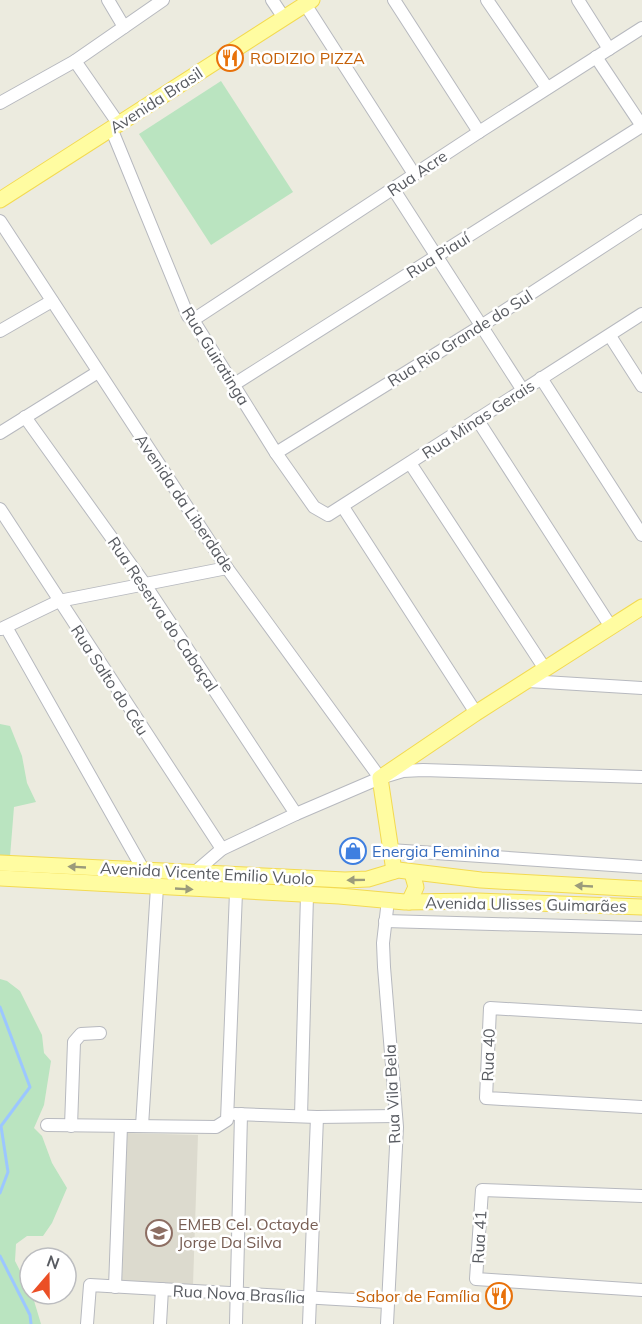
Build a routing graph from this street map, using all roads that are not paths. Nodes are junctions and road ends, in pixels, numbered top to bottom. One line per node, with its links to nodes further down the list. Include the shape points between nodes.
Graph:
1 (108, 0): 9 (street)
2 (163, 0): 9 (street)
3 (272, 0): 8 (street)
4 (394, 0): 18 (street)
5 (487, 0): 14 (street)
6 (578, 0): 11 (street)
7 (308, 2): 8 (main road, Avenida Brasil); 19 (street)
8 (284, 18): 16 (main road, Avenida Brasil)
9 (124, 27): 13 (street)
10 (642, 28): 11 (street, Rua Acre)
11 (609, 49): 12 (street, Rua Acre)
12 (596, 57): 14 (street, Rua Acre); 17 (street)
13 (75, 61): 15 (street); 16 (street, Rua Guiratinga)
14 (547, 88): 18 (street, Rua Acre)
15 (0, 103)
16 (114, 126): 21 (main road, Avenida Brasil); 27 (street, Rua Guiratinga, via 188,316)
17 (642, 126): 24 (street, Rua Piauí)
18 (479, 132): 19 (street, Rua Acre)
19 (414, 174): 20 (street, Rua Acre)
20 (393, 190): 24 (street); 27 (street, Rua Acre)
21 (0, 200)
22 (0, 221): 25 (street, Avenida da Liberdade)
23 (642, 221): 28 (street, Rua Rio Grande do Sul)
24 (435, 257): 28 (street); 33 (street, Rua Piauí)
25 (52, 301): 29 (street); 31 (street, Avenida da Liberdade)
26 (642, 314): 30 (street, Rua Minas Gerais)
27 (193, 320): 33 (street, Rua Guiratinga)
28 (481, 326): 35 (street); 39 (street, Rua Rio Grande do Sul)
29 (0, 331)
30 (610, 336): 32 (street, Rua Minas Gerais); 34 (street)
31 (98, 372): 36 (street); 45 (street, Avenida da Liberdade)
32 (541, 378): 35 (street, Rua Minas Gerais); 44 (street)
33 (233, 386): 39 (street, Rua Guiratinga)
34 (642, 386)
35 (522, 389): 37 (street, Rua Minas Gerais)
36 (24, 417): 38 (street); 46 (street, Rua Reserva do Cabaçal)
37 (477, 419): 40 (street, Rua Minas Gerais); 49 (street)
38 (0, 433)
39 (276, 453): 41 (street, Rua Guiratinga)
40 (410, 463): 42 (street, Rua Minas Gerais); 51 (street)
41 (314, 507): 42 (street, Rua Minas Gerais, via 328,515)
42 (343, 507): 54 (street)
43 (0, 510): 47 (street, Rua Salto do Céu)
44 (642, 535)
45 (227, 568): 46 (street); 56 (street, Avenida da Liberdade)
46 (144, 583): 47 (street); 57 (street, Rua Reserva do Cabaçal)
47 (59, 601): 50 (street); 58 (street, Rua Salto do Céu)
48 (642, 607): 49 (main road)
49 (611, 627): 51 (main road)
50 (3, 628): 62 (street)
51 (545, 669): 52 (main road)
52 (528, 681): 53 (street); 54 (main road)
53 (642, 688)
54 (476, 713): 56 (main road)
55 (642, 777): 56 (street, via 423,770)
56 (380, 778): 57 (street); 59 (main road)
57 (296, 814): 58 (street)
58 (222, 849): 63 (street)
59 (390, 850): 61 (street); 64 (main road)
60 (0, 863): 62 (main road, Avenida Vicente Emilio Vuolo, one-way to 60)
61 (642, 867)
62 (144, 871): 63 (main road, Avenida Vicente Emilio Vuolo)
63 (194, 873): 64 (main road, Avenida Vicente Emilio Vuolo, one-way to 63, via 345,880)
64 (390, 873): 65 (main road, Avenida Vicente Emilio Vuolo); 71 (main road, via 385,885)
65 (412, 873): 68 (main road, Avenida Ulisses Guimarães, one-way to 65); 72 (main road, via 416,887)
66 (0, 878): 67 (main road, Avenida Vicente Emilio Vuolo)
67 (157, 887): 69 (main road, Avenida Vicente Emilio Vuolo, one-way to 69); 87 (street)
68 (642, 889)
69 (236, 892): 70 (main road, Avenida Vicente Emilio Vuolo); 79 (street)
70 (307, 895): 71 (main road, Avenida Vicente Emilio Vuolo); 81 (street)
71 (388, 900): 72 (main road, Avenida Vicente Emilio Vuolo); 74 (street, Rua Vila Bela)
72 (410, 902): 73 (main road, Avenida Ulisses Guimarães)
73 (642, 907)
74 (385, 921): 75 (street); 82 (street, Rua Vila Bela, via 384,967)
75 (642, 928)
76 (642, 1017): 78 (street, Rua 40, via 490,1008 486,1098)
77 (100, 1033): 85 (street, via 81,1034 74,1042)
78 (642, 1107)
79 (227, 1113): 80 (street); 87 (street, via 227,1120 216,1127)
80 (241, 1114): 81 (street); 92 (street)
81 (301, 1116): 83 (street)
82 (396, 1116): 83 (street); 94 (street, Rua Vila Bela)
83 (317, 1117): 93 (street)
84 (47, 1125): 85 (street)
85 (71, 1126): 86 (street)
86 (121, 1126): 87 (street); 89 (street)
87 (142, 1126)
88 (642, 1196): 91 (street, Rua 41, via 482,1190 476,1279)
89 (115, 1287): 90 (street, Rua Nova Brasília); 95 (street, Rua Nova Brasília, via 90,1285)
90 (162, 1289): 92 (street, Rua Nova Brasília); 96 (street)
91 (642, 1290)
92 (238, 1293): 93 (street, Rua Nova Brasília); 97 (street)
93 (310, 1298): 94 (street, Rua Nova Brasília); 98 (street)
94 (388, 1302): 99 (street, Rua Vila Bela)
95 (87, 1324)
96 (160, 1324)
97 (237, 1324)
98 (309, 1324)
99 (387, 1324)

